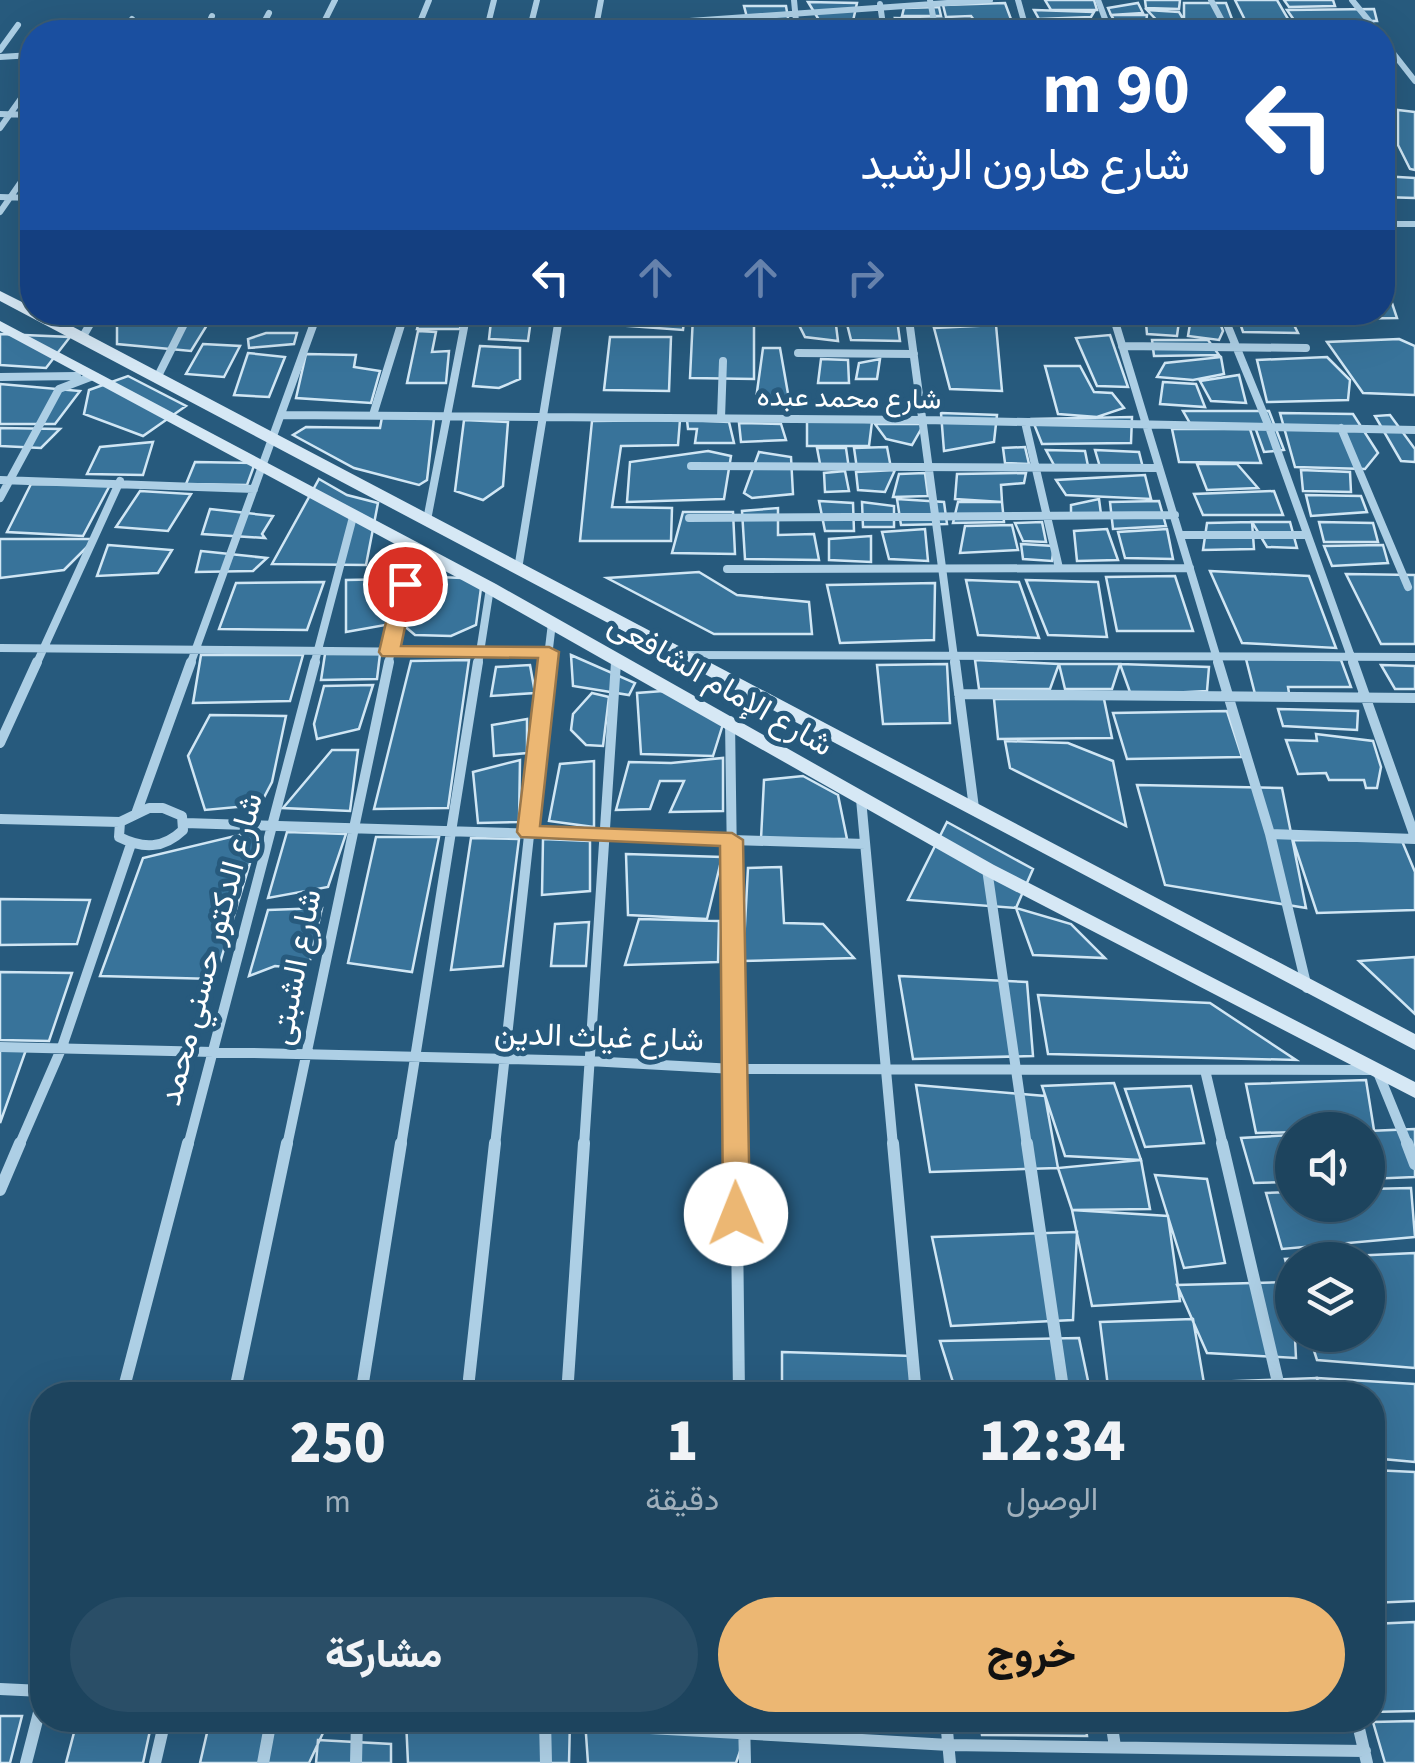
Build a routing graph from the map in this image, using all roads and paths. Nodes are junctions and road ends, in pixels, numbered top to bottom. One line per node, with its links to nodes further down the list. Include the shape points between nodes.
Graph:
1 (794, 0): 7 (street)
2 (990, 0): 4 (street)
3 (1352, 0): 13 (street)
4 (930, 2): 5 (street)
5 (880, 4): 7 (street)
6 (269, 13): 10 (street)
7 (796, 13): 11 (street); 12 (street)
8 (212, 16): 9 (street)
9 (210, 20)
10 (265, 20)
11 (718, 20)
12 (796, 20)
13 (1368, 20)
14 (18, 25): 15 (street)
15 (0, 54)
16 (1396, 56): 17 (street)
17 (1415, 80)
18 (20, 100): 20 (street)
19 (0, 114): 20 (street)
20 (10, 114): 21 (street); 22 (street)
21 (20, 114)
22 (0, 128)
23 (20, 185): 25 (street)
24 (0, 197): 25 (street)
25 (12, 197): 26 (street); 27 (street)
26 (20, 197)
27 (0, 212)
28 (58, 325): 39 (main road, شارع الإمام الشافعى)
29 (90, 325): 39 (street)
30 (184, 325): 48 (street)
31 (313, 325): 49 (street)
32 (401, 325): 50 (street)
33 (464, 325): 51 (street)
34 (558, 325): 52 (street)
35 (910, 325): 44 (street)
36 (1116, 325): 40 (street)
37 (1227, 325): 41 (street)
38 (0, 326): 46 (main road, شارع الإمام الشافعى)
39 (82, 338): 48 (main road, شارع الإمام الشافعى)
40 (1122, 346): 41 (street); 56 (street)
41 (1236, 347): 42 (street); 57 (street)
42 (1306, 348)
43 (798, 353): 44 (street)
44 (914, 354): 54 (street)
45 (722, 361): 53 (street)
46 (93, 376): 47 (street); 64 (main road, شارع الإمام الشافعى); 66 (street, via 59,389)
47 (0, 377)
48 (157, 378): 60 (main road, شارع الإمام الشافعى)
49 (282, 415): 50 (street, شارع محمد عبده); 60 (street)
50 (373, 416): 51 (street, شارع محمد عبده)
51 (445, 416): 52 (street, شارع محمد عبده); 75 (street)
52 (543, 416): 53 (street, شارع محمد عبده); 79 (street)
53 (722, 418): 54 (street, شارع محمد عبده)
54 (924, 420): 55 (street, شارع محمد عبده); 62 (street)
55 (1025, 422): 56 (street, شارع محمد عبده); 63 (street)
56 (1147, 424): 57 (street, شارع محمد عبده); 65 (street)
57 (1268, 427): 58 (street, شارع محمد عبده); 77 (street)
58 (1341, 428): 59 (street, شارع محمد عبده); 84 (street)
59 (1415, 430)
60 (273, 439): 64 (street); 75 (main road, شارع الإمام الشافعى)
61 (691, 466): 62 (street)
62 (930, 466): 63 (street); 73 (street)
63 (1035, 467): 65 (street); 70 (street)
64 (263, 468): 68 (street); 72 (main road, شارع الإمام الشافعى)
65 (1159, 468): 71 (street)
66 (5, 480): 67 (street); 69 (street)
67 (120, 481): 68 (street); 88 (street)
68 (254, 489): 89 (street)
69 (0, 498)
70 (1047, 516): 71 (street); 73 (street); 81 (street)
71 (1175, 516): 76 (street)
72 (353, 517): 78 (main road, شارع الإمام الشافعى); 90 (street, شارع الدكتور حسني محمد)
73 (937, 517): 74 (street); 80 (street)
74 (689, 518)
75 (427, 520): 79 (main road, شارع الإمام الشافعى)
76 (1180, 535): 77 (street); 82 (street)
77 (1307, 535): 98 (street)
78 (412, 550): 85 (main road, شارع الإمام الشافعى); 91 (street, شارع الشبتى)
79 (518, 568): 95 (main road, شارع الإمام الشافعى)
80 (944, 568): 81 (street); 83 (street); 94 (street)
81 (1059, 568): 82 (street)
82 (1190, 568): 96 (street)
83 (727, 569)
84 (1408, 587)
85 (490, 588): 86 (main road, شارع الإمام الشافعى); 92 (street)
86 (552, 623): 93 (street); 99 (main road, شارع الإمام الشافعى)
87 (0, 648): 88 (street)
88 (44, 648): 89 (street); 105 (street)
89 (196, 649): 90 (street); 108 (street)
90 (316, 651): 91 (street); 112 (street, شارع الدكتور حسني محمد)
91 (389, 652): 92 (street); 113 (street, شارع الشبتى)
92 (480, 652): 93 (street); 114 (street)
93 (549, 652): 115 (street)
94 (956, 654): 95 (street); 96 (street); 100 (street)
95 (682, 655): 107 (main road, شارع الإمام الشافعى)
96 (1217, 656): 98 (street); 101 (street)
97 (1415, 657): 98 (street)
98 (1350, 658): 102 (street)
99 (616, 659): 104 (main road, شارع الإمام الشافعى); 117 (street)
100 (959, 694): 101 (street); 107 (street)
101 (1228, 696): 102 (street); 116 (street)
102 (1364, 697): 103 (street); 118 (street)
103 (1415, 698)
104 (730, 721): 106 (main road, شارع الإمام الشافعى); 119 (street)
105 (0, 743)
106 (861, 800): 121 (street); 122 (main road, شارع الإمام الشافعى)
107 (974, 808): 123 (main road, شارع الإمام الشافعى)
108 (137, 811): 110 (street); 111 (street, via 163,808)
109 (0, 819): 110 (street)
110 (120, 822): 120 (street, via 120,837)
111 (186, 822): 112 (street); 120 (street, via 165,844)
112 (270, 825): 113 (street); 127 (street, شارع الدكتور حسني محمد)
113 (352, 827): 114 (street); 128 (street, شارع الشبتى)
114 (451, 830): 115 (street); 129 (street)
115 (528, 832): 117 (street); 130 (street)
116 (1270, 834): 118 (street); 123 (street)
117 (605, 835): 119 (street); 131 (street)
118 (1415, 838)
119 (732, 840): 121 (street); 132 (street)
120 (131, 844): 126 (street)
121 (866, 844): 133 (street)
122 (988, 868): 134 (street); 136 (main road, شارع الإمام الشافعى)
123 (1307, 989): 124 (main road, شارع الإمام الشافعى)
124 (1415, 1043)
125 (0, 1047): 126 (street, شارع غياث الدين)
126 (62, 1047): 127 (street, شارع غياث الدين); 139 (street)
127 (212, 1052): 128 (street, شارع غياث الدين); 141 (street, شارع الدكتور حسني محمد)
128 (306, 1055): 129 (street, شارع غياث الدين); 142 (street, شارع الشبتى)
129 (416, 1057): 130 (street, شارع غياث الدين); 143 (street)
130 (504, 1059): 131 (street, شارع غياث الدين); 140 (street)
131 (590, 1062): 132 (street, شارع غياث الدين); 144 (street)
132 (734, 1069): 133 (street, شارع غياث الدين); 145 (street)
133 (886, 1070): 134 (street, شارع غياث الدين); 146 (street)
134 (1016, 1070): 135 (street, شارع غياث الدين); 147 (street)
135 (1205, 1070): 136 (street, شارع غياث الدين); 148 (street)
136 (1376, 1070): 137 (main road, شارع الإمام الشافعى); 138 (street)
137 (1415, 1090)
138 (1415, 1164)
139 (0, 1190)
140 (469, 1379)
141 (125, 1382)
142 (237, 1382)
143 (363, 1382)
144 (568, 1382)
145 (739, 1382)
146 (915, 1382)
147 (1062, 1382)
148 (1278, 1382)
149 (0, 1688): 150 (street)
150 (30, 1690)
151 (34, 1732): 164 (street)
152 (161, 1732): 165 (street)
153 (269, 1732): 166 (street)
154 (357, 1732): 167 (street)
155 (545, 1732): 168 (street)
156 (744, 1732): 169 (street)
157 (801, 1732): 161 (street)
158 (947, 1732): 161 (street)
159 (1114, 1732): 162 (street)
160 (1360, 1732): 163 (street)
161 (948, 1745): 162 (street); 170 (street)
162 (1116, 1747): 163 (street)
163 (1366, 1757)
164 (26, 1763)
165 (155, 1763)
166 (264, 1763)
167 (356, 1763)
168 (546, 1763)
169 (745, 1763)
170 (950, 1763)

